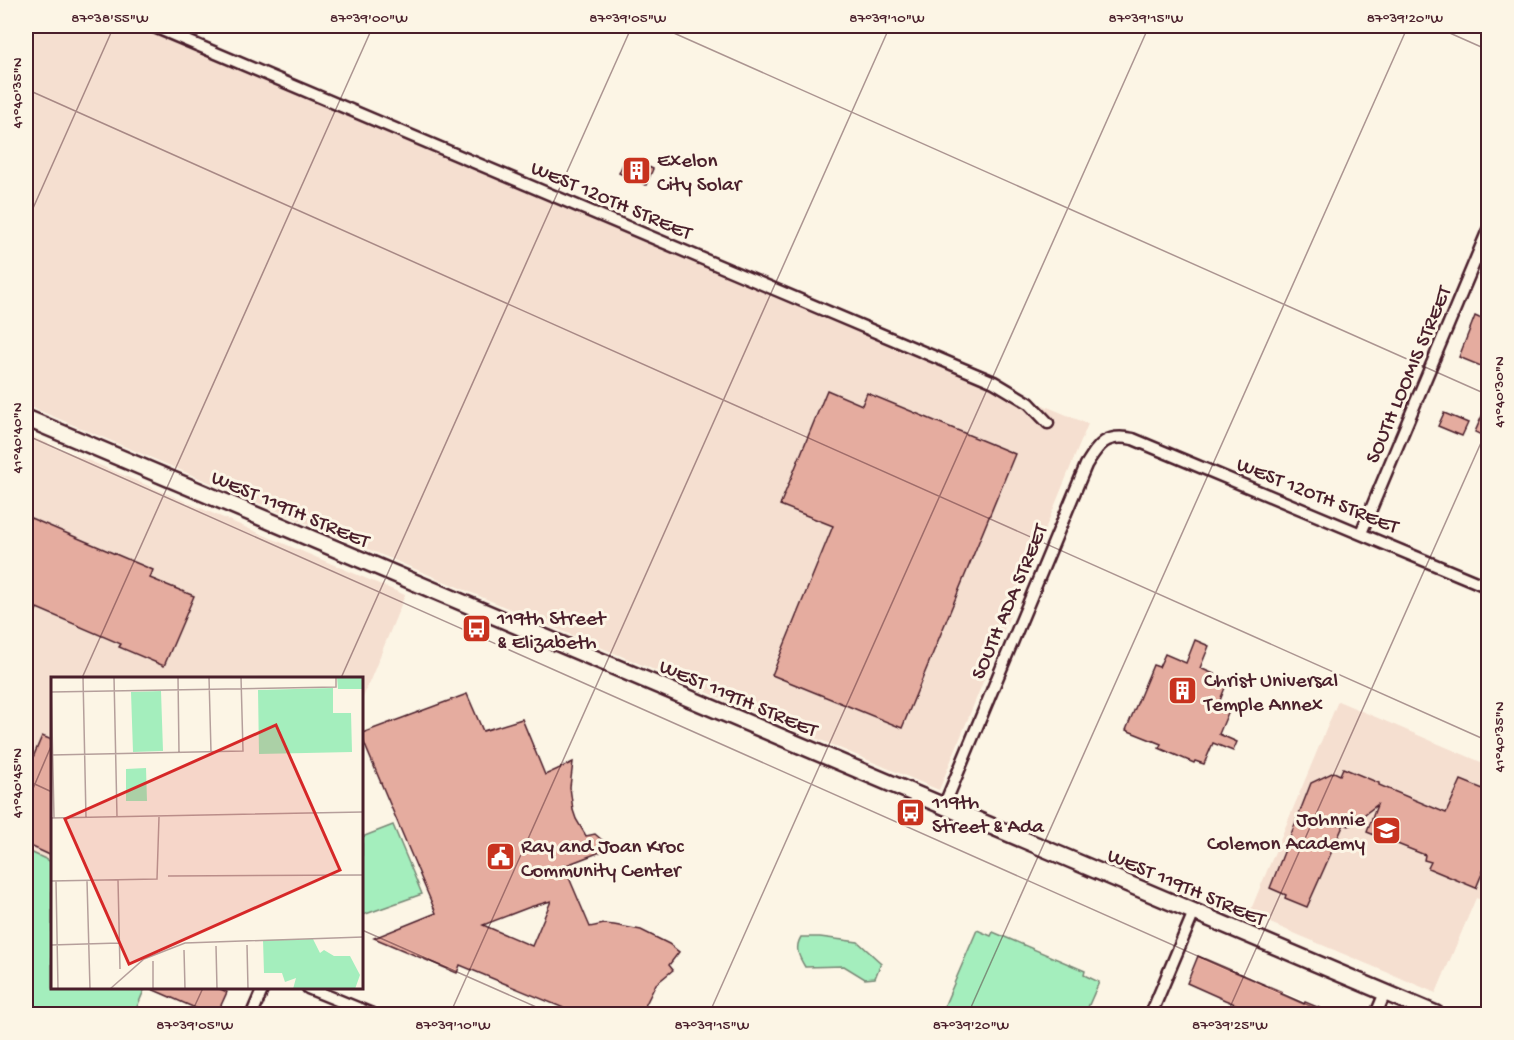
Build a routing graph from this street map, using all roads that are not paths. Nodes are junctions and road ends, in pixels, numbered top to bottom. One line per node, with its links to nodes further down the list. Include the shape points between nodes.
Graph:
1 (152, 26): 4 (street, WEST 120TH STREET, via 994,382 1029,403)
2 (1488, 230): 6 (street, SOUTH LOOMIS STREET)
3 (26, 418): 8 (street, WEST 119TH STREET)
4 (1048, 423)
5 (1133, 439): 6 (street, WEST 120TH STREET); 8 (street, SOUTH ADA STREET, via 1110,438 1086,465)
6 (1361, 533): 7 (street, WEST 120TH STREET)
7 (1488, 586)
8 (944, 806): 9 (street, WEST 119TH STREET)
9 (1194, 912): 12 (street, WEST 119TH STREET); 15 (street)
10 (262, 989): 13 (street)
11 (313, 989): 14 (street)
12 (1386, 993): 16 (street); 17 (street, WEST 119TH STREET)
13 (252, 1014)
14 (372, 1014)
15 (1151, 1014)
16 (1377, 1014)
17 (1436, 1014)

